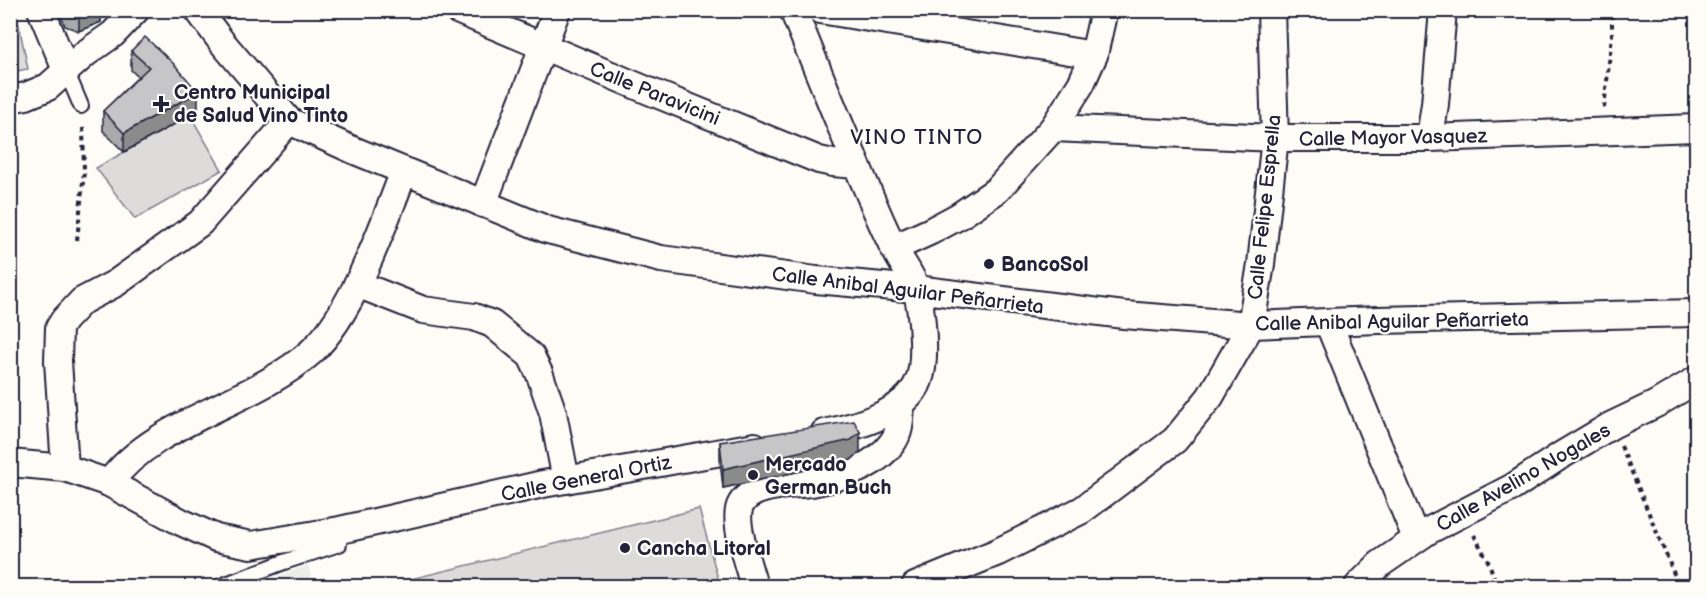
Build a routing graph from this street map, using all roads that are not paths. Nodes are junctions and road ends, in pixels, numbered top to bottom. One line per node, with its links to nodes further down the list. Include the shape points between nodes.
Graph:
1 (41, 10): 13 (street)
2 (136, 10): 13 (street, via 113,34)
3 (198, 10): 16 (street, Calle Anibal Aguilar Peñarrieta)
4 (457, 10): 11 (street, Calle Paravicini)
5 (557, 10): 11 (street)
6 (794, 10): 21 (street, Calle General Ortiz)
7 (820, 10): 12 (street)
8 (1102, 10): 12 (street)
9 (1271, 10): 19 (street, Calle Felipe Esprella)
10 (1443, 10): 20 (street)
11 (543, 46): 21 (street, Calle Paravicini, via 819,160); 23 (street)
12 (1094, 55): 17 (street)
13 (66, 70): 14 (street, via 48,87); 15 (lane)
14 (10, 99)
15 (81, 106)
16 (289, 121): 22 (street, Calle Anibal Aguilar Peñarrieta); 33 (street, via 200,223 116,283 82,301 64,320 59,328 58,361)
17 (1053, 128): 19 (street, Calle Mayor Vasquez); 24 (street, via 997,190 940,226)
18 (1696, 128): 20 (street, Calle Mayor Vasquez)
19 (1275, 138): 20 (street, Calle Mayor Vasquez); 29 (street, Calle Felipe Esprella)
20 (1430, 138)
21 (856, 165): 24 (street, Calle General Ortiz)
22 (404, 171): 23 (street, Calle Anibal Aguilar Peñarrieta); 25 (street)
23 (483, 204): 26 (street, Calle Anibal Aguilar Peñarrieta, via 548,230 661,259 816,280)
24 (892, 245): 26 (street, Calle General Ortiz)
25 (357, 284): 34 (street, via 423,310 474,317 492,324 531,357 553,413); 35 (street, via 338,320 311,352 275,378 163,437 132,458)
26 (916, 288): 29 (street, Calle Anibal Aguilar Peñarrieta, via 1124,315); 31 (street, Calle General Ortiz, via 923,360 919,381)
27 (1696, 313): 28 (street, Calle Anibal Aguilar Peñarrieta)
28 (1328, 322): 29 (street, Calle Anibal Aguilar Peñarrieta); 37 (street)
29 (1251, 325): 38 (street, Calle Felipe Esprella, via 1210,397 1175,440 1082,510)
30 (1696, 381): 37 (street, Calle Avelino Nogales)
31 (901, 403): 34 (street, Calle General Ortiz, via 846,429); 40 (street, via 893,443 877,458 858,470 757,491 740,505 740,530)
32 (10, 463): 33 (street, Calle General Ortiz)
33 (65, 468): 35 (street, Calle General Ortiz)
34 (566, 480): 36 (street, Calle General Ortiz)
35 (109, 483): 36 (street, Calle General Ortiz, via 181,522 236,543 251,545)
36 (340, 530): 39 (lane, via 339,544)
37 (1416, 538): 41 (street, Calle Avelino Nogales)
38 (921, 585)
39 (221, 586)
40 (754, 586)
41 (1358, 586)

